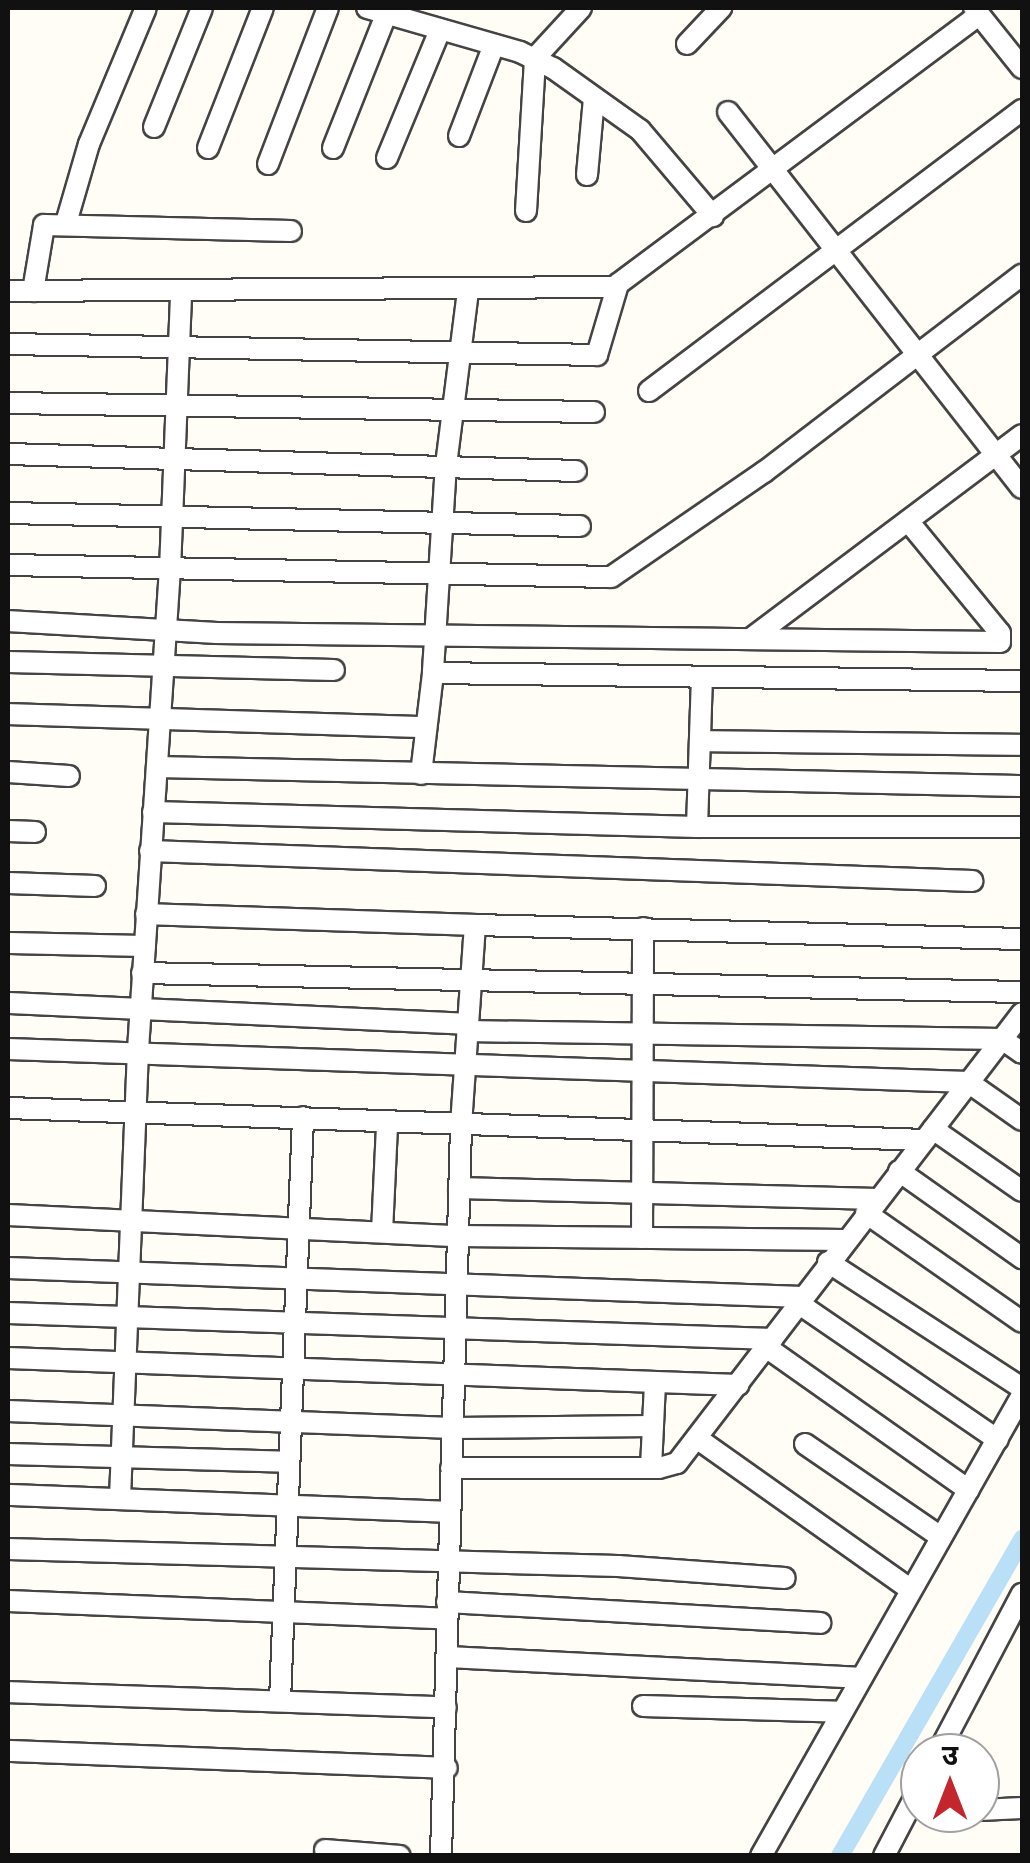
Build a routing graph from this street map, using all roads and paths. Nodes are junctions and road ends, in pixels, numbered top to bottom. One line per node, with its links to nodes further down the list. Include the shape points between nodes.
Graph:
1 (146, 8): 27 (street, via 89,144)
2 (202, 8): 17 (street)
3 (263, 8): 19 (street)
4 (328, 8): 22 (street)
5 (581, 8): 12 (street)
6 (722, 8): 10 (street)
7 (377, 11): 9 (street); 20 (street)
8 (976, 11): 13 (street); 23 (street)
9 (440, 30): 11 (street); 21 (street)
10 (687, 44)
11 (494, 45): 12 (street); 18 (street)
12 (535, 58): 14 (street); 25 (street)
13 (1022, 68)
14 (594, 98): 24 (street); 26 (street, via 640,130)
15 (1022, 110): 29 (street)
16 (728, 112): 23 (street)
17 (154, 127)
18 (459, 136)
19 (208, 148)
20 (332, 148)
21 (387, 158)
22 (268, 164)
23 (773, 170): 26 (street); 29 (street)
24 (587, 175)
25 (526, 211)
26 (714, 216): 31 (street)
27 (66, 223): 28 (street); 33 (street, via 40,227)
28 (291, 231)
29 (838, 255): 39 (street); 40 (street)
30 (1022, 276): 39 (street)
31 (615, 287): 34 (street); 38 (street, via 597,355)
32 (8, 291): 33 (street)
33 (33, 291): 35 (street)
34 (468, 291): 35 (street); 38 (street)
35 (181, 292): 37 (street)
36 (8, 344): 37 (street)
37 (179, 345): 38 (street); 42 (street)
38 (462, 352): 43 (street)
39 (918, 356): 46 (street); 59 (street, via 611,577)
40 (649, 391)
41 (8, 403): 42 (street)
42 (177, 404): 43 (street); 48 (street)
43 (454, 408): 44 (street); 49 (street)
44 (594, 412)
45 (1022, 435): 46 (street)
46 (996, 453): 51 (street); 55 (street)
47 (8, 454): 48 (street)
48 (176, 455): 49 (street); 53 (street)
49 (446, 464): 50 (street); 54 (street)
50 (576, 471)
51 (1022, 488)
52 (8, 513): 53 (street)
53 (173, 517): 54 (street); 58 (street)
54 (442, 520): 56 (street); 59 (street)
55 (908, 522): 63 (street); 63 (street, via 1000,642)
56 (580, 526)
57 (8, 565): 58 (street)
58 (170, 570): 59 (street); 61 (street)
59 (438, 573): 62 (street)
60 (8, 621): 61 (street)
61 (166, 631): 62 (street); 65 (street)
62 (435, 635): 63 (street); 67 (street)
63 (753, 637)
64 (8, 662): 65 (street)
65 (164, 668): 66 (street); 71 (street)
66 (334, 670)
67 (433, 673): 68 (street); 72 (street)
68 (702, 679): 69 (street); 73 (street)
69 (1022, 681)
70 (8, 714): 71 (street)
71 (159, 723): 72 (street); 75 (street)
72 (425, 727): 77 (street)
73 (700, 741): 74 (street); 79 (street)
74 (1022, 745)
75 (156, 767): 77 (street); 81 (street)
76 (8, 772): 78 (street)
77 (421, 774): 79 (street)
78 (69, 776)
79 (700, 779): 80 (street); 82 (street)
80 (1022, 786)
81 (153, 812): 82 (street); 86 (street)
82 (697, 827): 83 (street)
83 (1022, 827)
84 (8, 831): 85 (street)
85 (35, 832)
86 (150, 851): 87 (street); 90 (street)
87 (972, 880)
88 (8, 883): 89 (street)
89 (94, 886)
90 (146, 914): 91 (street); 95 (street)
91 (475, 925): 92 (street); 97 (street)
92 (642, 928): 93 (street); 98 (street)
93 (1022, 939)
94 (8, 943): 95 (street)
95 (145, 946): 96 (street)
96 (142, 973): 97 (street); 101 (street)
97 (470, 980): 98 (street); 103 (street)
98 (643, 983): 99 (street); 104 (street)
99 (1022, 992)
100 (8, 1003): 101 (street)
101 (140, 1010): 103 (street); 107 (street)
102 (1022, 1012): 105 (street)
103 (467, 1027): 104 (street); 110 (street)
104 (642, 1031): 105 (street); 109 (street)
105 (1002, 1038): 108 (street); 111 (street)
106 (8, 1049): 107 (street)
107 (138, 1050): 110 (street); 113 (street)
108 (1022, 1053)
109 (639, 1066): 110 (street); 111 (street); 118 (street)
110 (465, 1068): 117 (street)
111 (968, 1082): 115 (street); 119 (street)
112 (8, 1108): 113 (street)
113 (136, 1112): 114 (street); 126 (street)
114 (303, 1118): 116 (street); 127 (street)
115 (1022, 1120)
116 (387, 1124): 117 (street); 128 (street)
117 (461, 1125): 118 (street); 121 (street)
118 (637, 1130): 119 (street); 123 (street)
119 (928, 1134): 120 (street); 122 (street)
120 (899, 1171): 124 (street); 132 (street)
121 (459, 1188): 123 (street); 129 (street)
122 (1022, 1191)
123 (640, 1193): 124 (street); 130 (street)
124 (872, 1206): 131 (street); 141 (street)
125 (8, 1215): 126 (street)
126 (133, 1221): 127 (street); 135 (street)
127 (298, 1228): 128 (street); 136 (street)
128 (382, 1232): 129 (street)
129 (458, 1236): 130 (street); 137 (street)
130 (642, 1238): 131 (street)
131 (845, 1240): 133 (street)
132 (1022, 1258)
133 (828, 1262): 138 (street); 151 (street)
134 (8, 1268): 135 (street)
135 (130, 1274): 136 (street); 140 (street)
136 (293, 1283): 137 (street); 142 (street)
137 (456, 1290): 138 (street); 143 (street)
138 (800, 1300): 144 (street); 158 (street)
139 (8, 1313): 140 (street)
140 (128, 1318): 142 (street); 146 (street)
141 (1022, 1322)
142 (291, 1325): 143 (street); 147 (street)
143 (456, 1332): 144 (street); 148 (street)
144 (769, 1343): 150 (street); 165 (street)
145 (8, 1358): 146 (street)
146 (123, 1363): 147 (street); 153 (street)
147 (289, 1367): 148 (street); 154 (street)
148 (453, 1374): 149 (street); 156 (street)
149 (655, 1382): 150 (street); 155 (street)
150 (739, 1385): 157 (street)
151 (1022, 1392): 158 (street)
152 (8, 1410): 153 (street)
153 (122, 1416): 154 (street); 161 (street)
154 (288, 1424): 156 (street); 162 (street)
155 (653, 1426): 156 (street); 164 (street)
156 (453, 1428): 163 (street)
157 (698, 1439): 164 (street, via 676,1463); 175 (street)
158 (998, 1440): 165 (street)
159 (805, 1444): 170 (street)
160 (8, 1454): 161 (street)
161 (120, 1459): 162 (street); 167 (street)
162 (287, 1462): 168 (street)
163 (451, 1468): 164 (street); 169 (street)
164 (651, 1468)
165 (968, 1490): 170 (street)
166 (8, 1494): 167 (street)
167 (120, 1498): 168 (street)
168 (285, 1505): 169 (street); 172 (street)
169 (448, 1512): 173 (street)
170 (941, 1537): 175 (street)
171 (8, 1549): 172 (street)
172 (281, 1556): 173 (street); 179 (street)
173 (447, 1560): 174 (street); 178 (street)
174 (786, 1578)
175 (910, 1589): 182 (street)
176 (1021, 1599): 188 (street)
177 (8, 1601): 179 (street)
178 (447, 1610): 179 (street); 180 (street); 181 (street)
179 (280, 1614): 184 (street)
180 (820, 1623)
181 (448, 1657): 182 (street); 185 (street)
182 (858, 1678): 187 (street)
183 (8, 1692): 184 (street)
184 (280, 1701): 185 (street)
185 (446, 1706): 190 (street)
186 (643, 1706): 187 (street)
187 (840, 1712): 195 (street)
188 (949, 1733)
189 (8, 1751): 190 (street)
190 (447, 1768): 194 (street)
191 (900, 1832): 196 (street)
192 (325, 1850): 193 (street)
193 (400, 1856)
194 (441, 1856)
195 (761, 1856)
196 (884, 1856)

